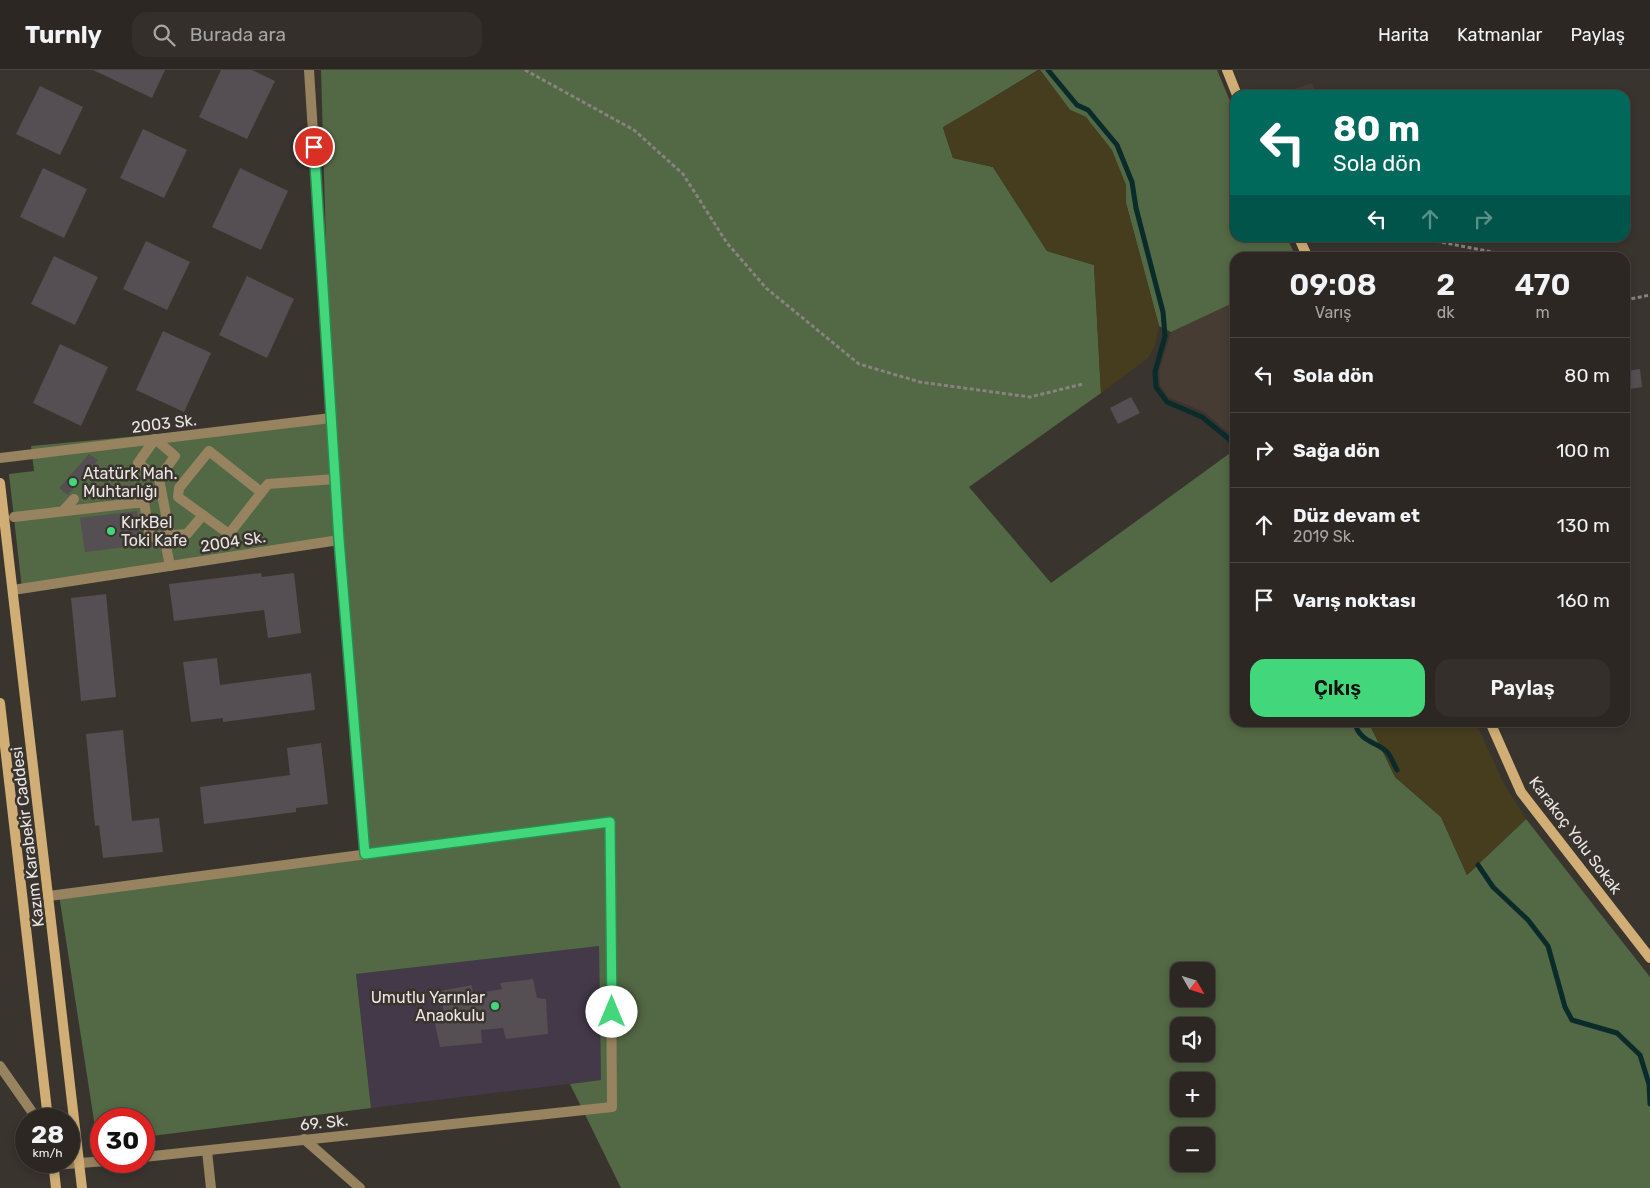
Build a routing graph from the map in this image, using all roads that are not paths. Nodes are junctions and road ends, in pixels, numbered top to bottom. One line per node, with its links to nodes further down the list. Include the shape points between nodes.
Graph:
1 (309, 70): 4 (street)
2 (1227, 70): 3 (street)
3 (1235, 90)
4 (331, 418): 5 (street, 2003 Sk.); 8 (street)
5 (155, 439): 6 (street, 2003 Sk.); 7 (street, via 175,456); 7 (street, via 138,462)
6 (0, 458)
7 (159, 479): 15 (street)
8 (335, 479): 10 (street, via 268,484); 16 (street)
9 (0, 484): 18 (street, Kazım Karabekir Caddesi)
10 (261, 492): 13 (street, via 229,534); 13 (street, via 209,451 179,488 178,497)
11 (74, 499): 12 (street)
12 (63, 512): 14 (street); 15 (street, via 144,502 150,537)
13 (203, 514): 15 (street, via 187,534)
14 (14, 517)
15 (167, 536): 17 (street)
16 (339, 540): 17 (street, 2004 Sk.); 21 (street)
17 (170, 566): 18 (street, 2004 Sk.)
18 (13, 590): 22 (street, Kazım Karabekir Caddesi)
19 (0, 703): 26 (street, Kazım Karabekir Caddesi)
20 (1492, 727): 23 (street, Karakoç Yolu Sokak, via 1521,792)
21 (365, 854): 22 (street); 28 (street, 69. Sk., via 610,822 612,1107)
22 (49, 896): 27 (street, Kazım Karabekir Caddesi)
23 (1650, 958)
24 (0, 1066): 25 (street)
25 (29, 1108)
26 (47, 1108)
27 (74, 1108)
28 (304, 1139): 29 (street, 69. Sk.); 37 (street)
29 (207, 1151): 30 (street, 69. Sk.); 36 (street)
30 (155, 1157)
31 (90, 1163): 32 (street)
32 (80, 1164): 35 (street, Kazım Karabekir Caddesi)
33 (55, 1173): 34 (street)
34 (56, 1188)
35 (82, 1188)
36 (211, 1188)
37 (360, 1188)

